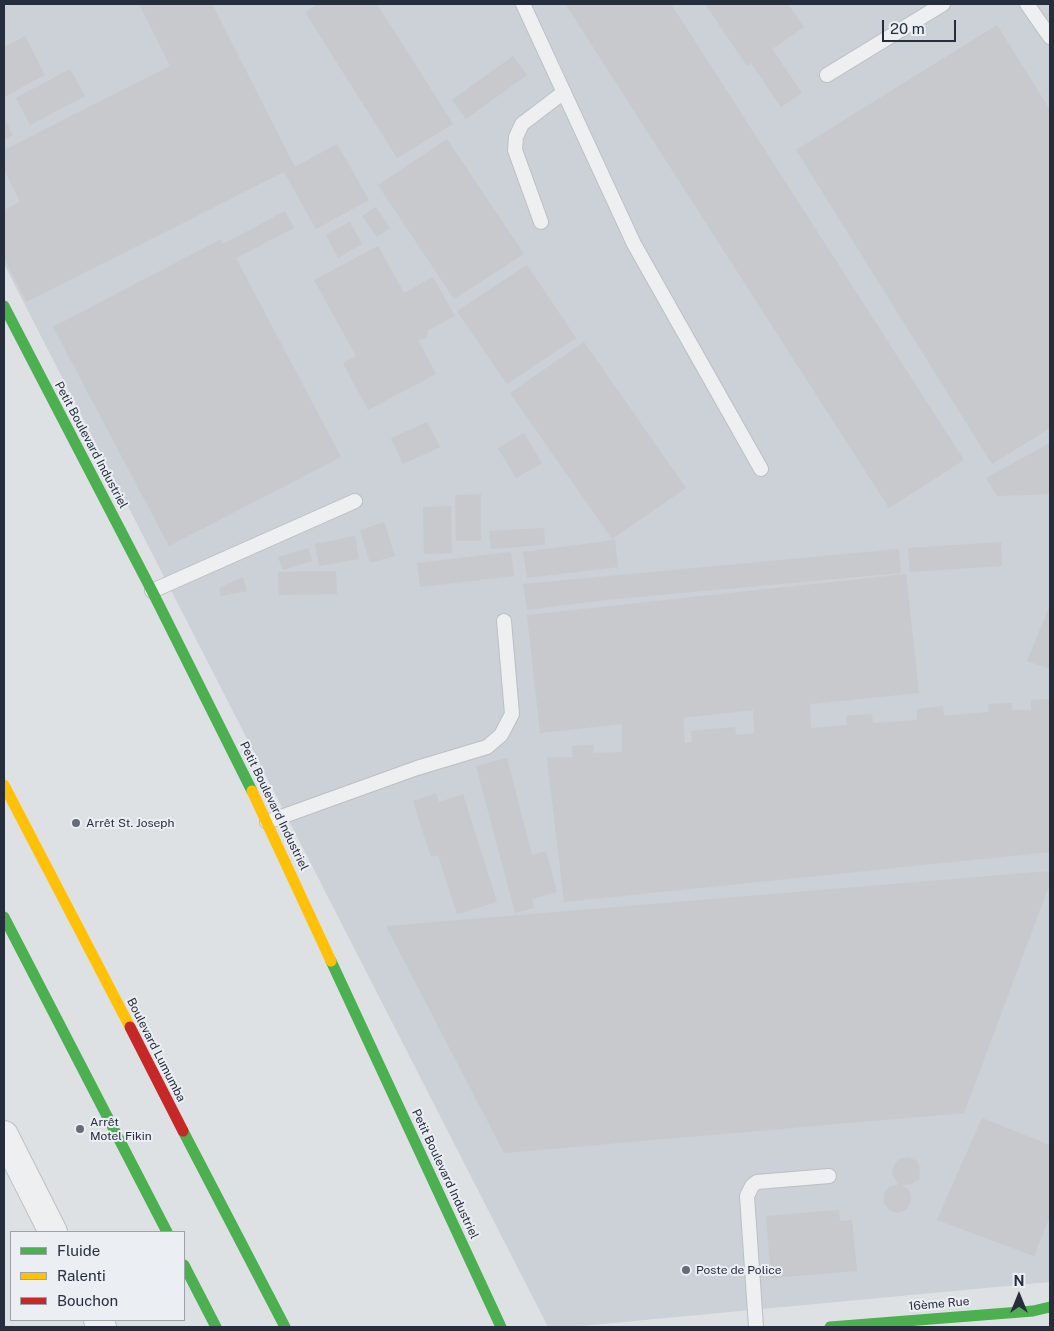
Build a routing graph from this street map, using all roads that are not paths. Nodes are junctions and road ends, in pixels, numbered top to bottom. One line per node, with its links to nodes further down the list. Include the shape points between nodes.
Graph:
1 (523, 4): 6 (lane)
2 (943, 4): 5 (lane)
3 (1027, 4): 4 (lane)
4 (1050, 37)
5 (827, 75)
6 (564, 92): 7 (lane, via 522,124 516,136 515,150); 9 (lane, via 634,244)
7 (541, 222)
8 (4, 306): 11 (main road, Petit Boulevard Industriel)
9 (761, 469)
10 (355, 501): 11 (lane)
11 (152, 591): 14 (main road, Petit Boulevard Industriel)
12 (504, 621): 14 (lane, via 512,714 501,735 487,746)
13 (4, 785): 24 (main road, Boulevard Lumumba)
14 (267, 822): 25 (main road, Petit Boulevard Industriel)
15 (4, 918): 19 (main road)
16 (4, 1135): 18 (street)
17 (829, 1176): 26 (lane, via 757,1182 747,1196)
18 (52, 1231)
19 (166, 1231)
20 (185, 1267): 23 (main road)
21 (1050, 1307): 22 (main road, 16ème Rue)
22 (1033, 1310): 27 (main road, 16ème Rue); 28 (lane)
23 (216, 1327)
24 (285, 1327)
25 (501, 1327)
26 (756, 1327)
27 (830, 1327)
28 (1041, 1327)

